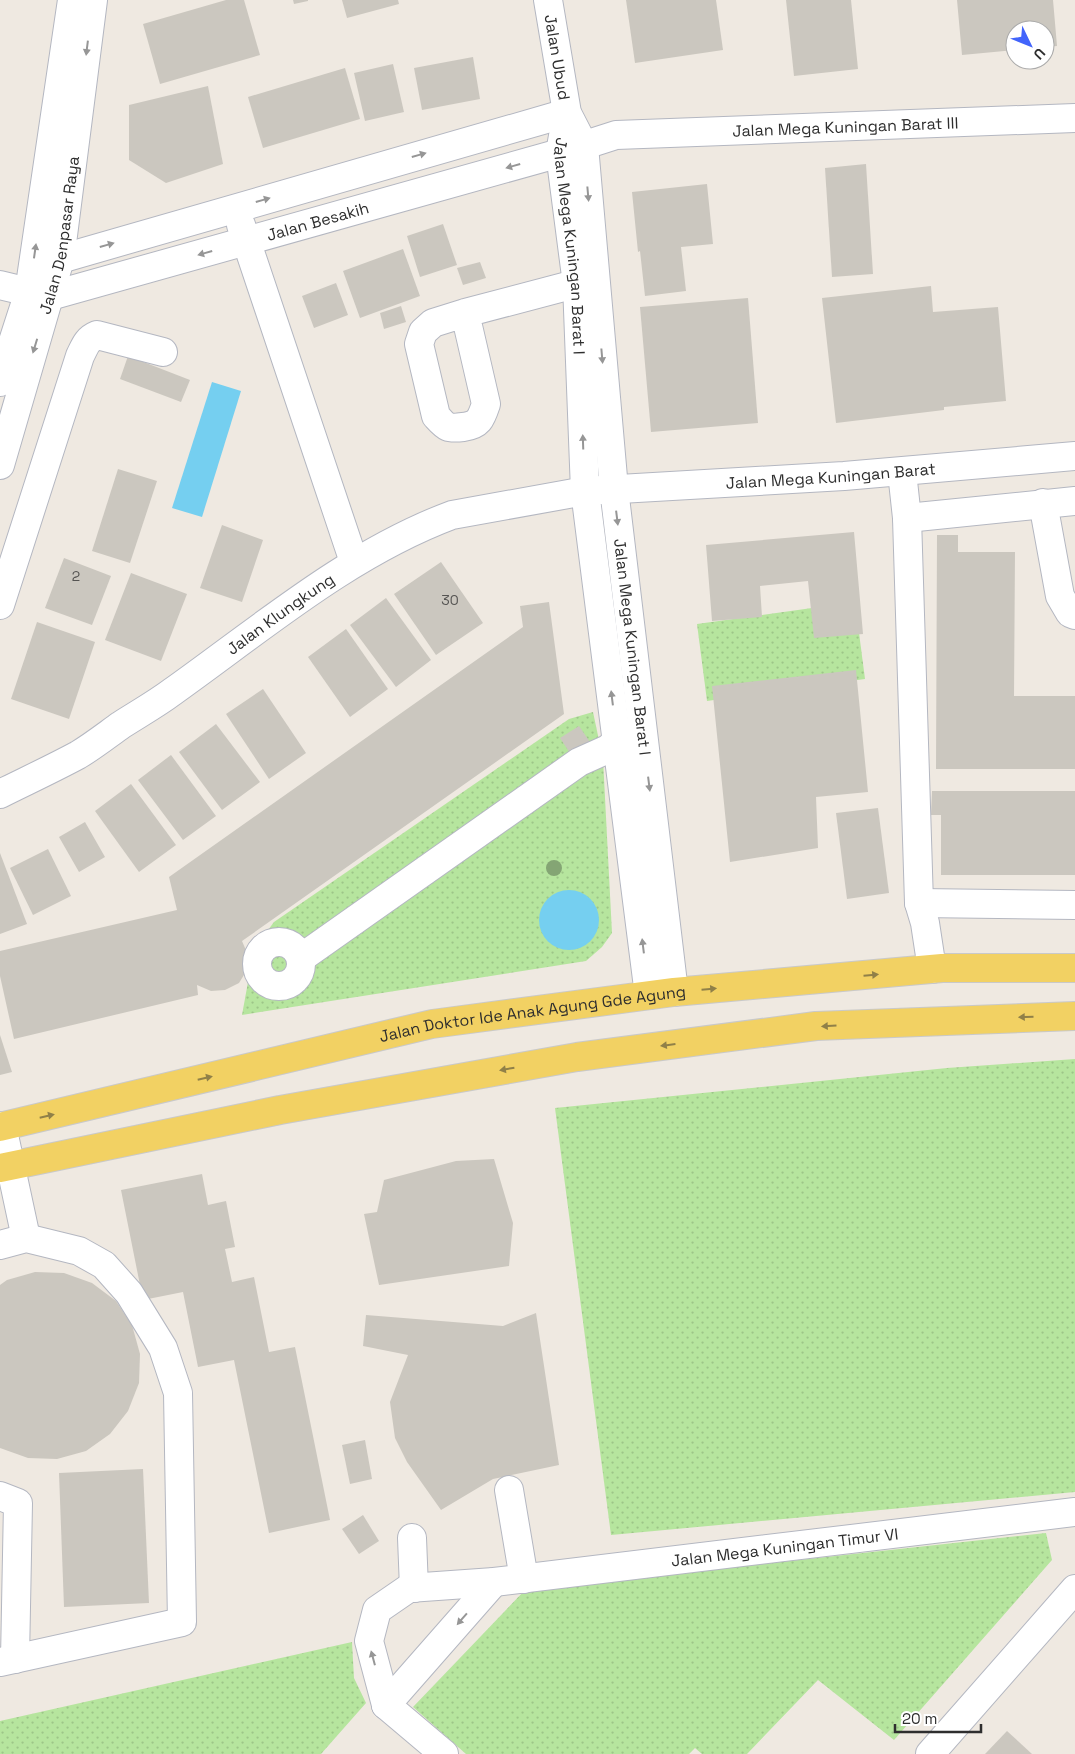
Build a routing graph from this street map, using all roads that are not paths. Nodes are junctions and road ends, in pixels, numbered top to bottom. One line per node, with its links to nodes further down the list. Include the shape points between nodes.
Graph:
1 (72, 0): 13 (street, Jalan Denpasar Raya, one-way to 1)
2 (93, 0): 10 (street, Jalan Denpasar Raya, one-way to 10)
3 (548, 0): 4 (street, Jalan Ubud)
4 (567, 113): 6 (street, Jalan Mega Kuningan Barat III); 7 (street, Jalan Mega Kuningan Barat I); 8 (street, one-way to 4)
5 (1075, 118): 6 (street, Jalan Mega Kuningan Barat III)
6 (616, 135): 7 (street, Jalan Mega Kuningan Barat III)
7 (572, 149): 9 (street, Jalan Besakih, one-way to 9); 11 (street, Jalan Mega Kuningan Barat I)
8 (236, 208): 9 (street); 10 (street, one-way to 8)
9 (246, 241): 13 (street, Jalan Besakih, one-way to 13); 25 (street)
10 (60, 259): 13 (street, Jalan Denpasar Raya)
11 (586, 281): 14 (street); 20 (street, Jalan Mega Kuningan Barat I, one-way to 20); 21 (street, Jalan Mega Kuningan Barat I, one-way to 11)
12 (0, 286): 13 (street, Jalan Besakih)
13 (25, 304): 16 (street, Jalan Denpasar Raya); 18 (street, Jalan Denpasar Raya, one-way to 18)
14 (465, 313)
15 (163, 352): 26 (street, via 97,335 87,341)
16 (0, 382)
17 (1075, 456): 19 (street, Jalan Mega Kuningan Barat)
18 (0, 465)
19 (902, 472): 20 (street, Jalan Mega Kuningan Barat); 24 (street)
20 (614, 489): 21 (street, Jalan Mega Kuningan Barat); 28 (street, Jalan Mega Kuningan Barat I, one-way to 28)
21 (585, 491): 25 (street, Jalan Klungkung, via 452,515); 29 (street, Jalan Mega Kuningan Barat I, one-way to 21)
22 (1075, 501): 23 (street)
23 (1043, 503): 24 (street); 27 (street, via 1060,596 1070,613)
24 (906, 518): 31 (street)
25 (354, 562): 30 (street, Jalan Klungkung, via 98,742)
26 (0, 606)
27 (1075, 615)
28 (642, 725): 29 (street); 36 (street, Jalan Mega Kuningan Barat I, one-way to 36)
29 (616, 734): 33 (street, via 608,749 579,762); 36 (street, Jalan Mega Kuningan Barat I, one-way to 29)
30 (0, 794)
31 (919, 903): 32 (street); 35 (street)
32 (1075, 905)
33 (301, 958)
34 (1075, 968): 35 (main road, Jalan Doktor Ide Anak Agung Gde Agung)
35 (932, 969): 36 (main road, Jalan Doktor Ide Anak Agung Gde Agung, one-way to 35)
36 (661, 993): 38 (main road, Jalan Doktor Ide Anak Agung Gde Agung, one-way to 36, via 432,1024)
37 (1075, 1016): 39 (main road, one-way to 39, via 816,1026 577,1057 280,1110)
38 (1, 1127): 39 (street)
39 (5, 1167): 40 (street)
40 (26, 1238): 41 (street); 50 (street, via 79,1251 104,1266 129,1292 163,1348 178,1393 182,1622)
41 (0, 1245)
42 (509, 1490): 46 (street)
43 (0, 1496): 50 (street, via 18,1504)
44 (1075, 1512): 46 (street, Jalan Mega Kuningan Timur VI)
45 (412, 1538): 48 (street)
46 (524, 1579): 47 (street, Jalan Mega Kuningan Timur VI)
47 (494, 1582): 48 (street, Jalan Mega Kuningan Timur VI); 51 (street, one-way to 51)
48 (414, 1588): 51 (street, Jalan Mega Kuningan Timur VI, one-way to 48, via 369,1641 377,1610 409,1588)
49 (1075, 1590): 53 (street)
50 (8, 1661)
51 (386, 1705): 52 (street)
52 (444, 1754)
53 (930, 1754)

